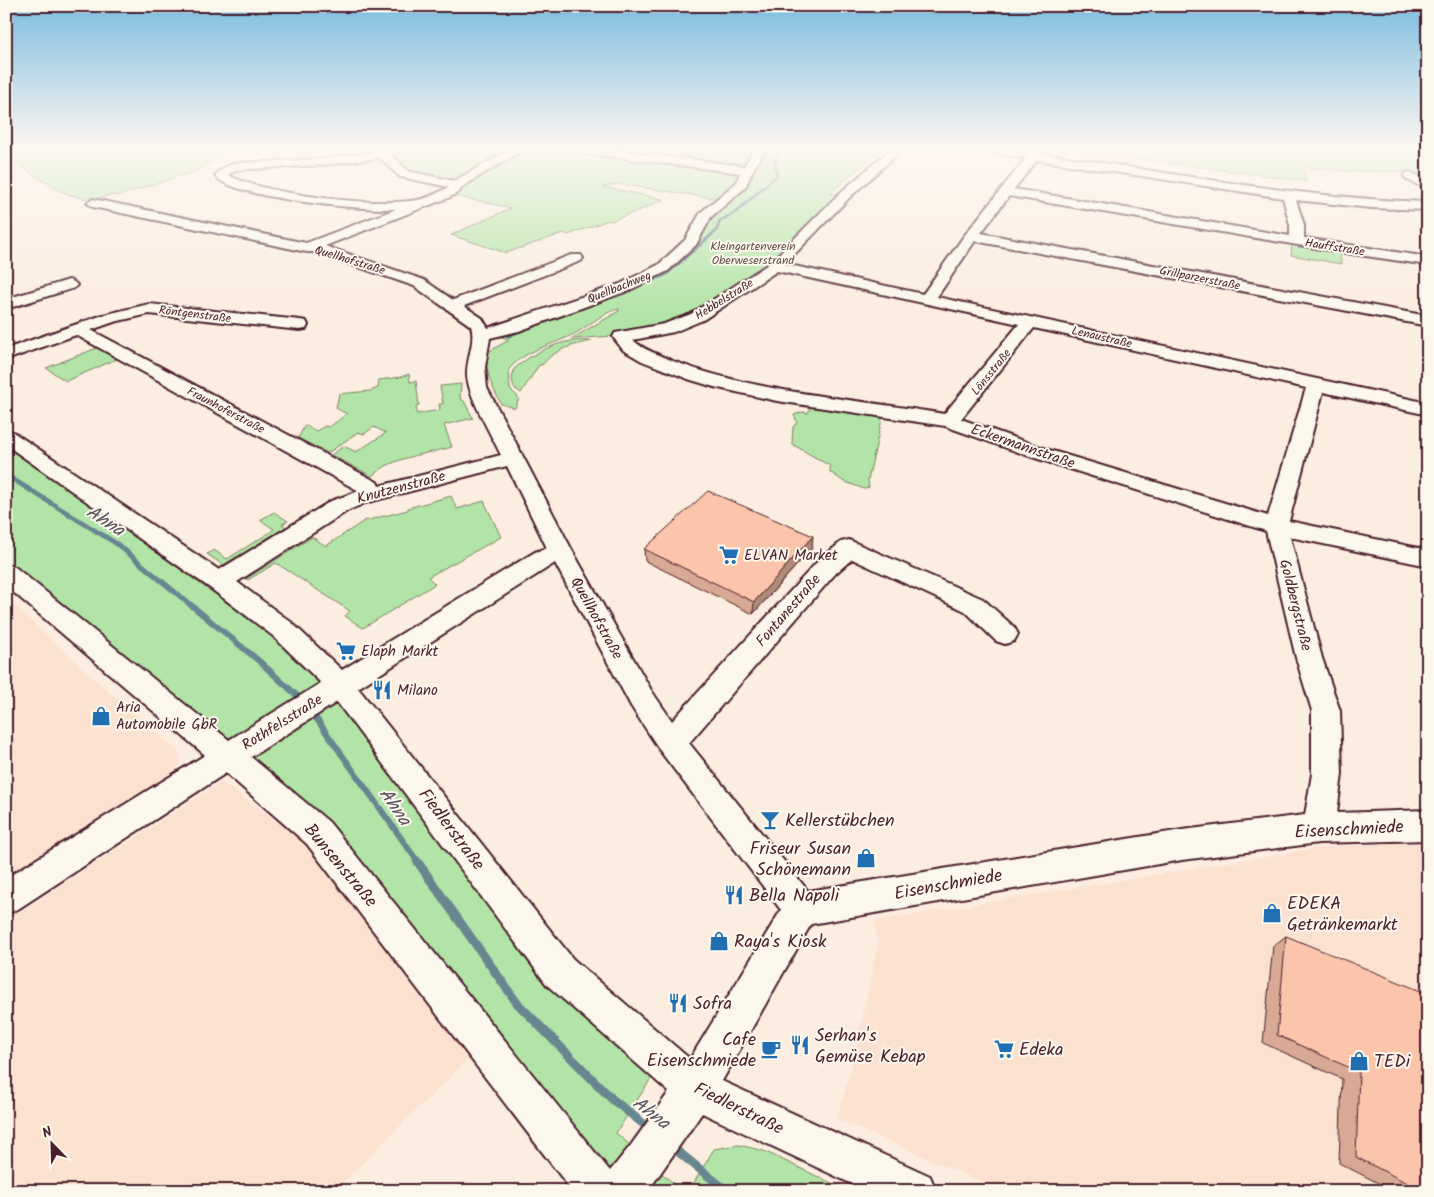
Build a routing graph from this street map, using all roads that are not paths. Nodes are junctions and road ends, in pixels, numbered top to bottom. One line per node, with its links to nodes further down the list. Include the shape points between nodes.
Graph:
1 (97, 204): 13 (street, Quellhofstraße)
2 (342, 204): 3 (street)
3 (422, 204): 13 (street)
4 (719, 204): 25 (street, Quellbachweg, via 706,215 691,242 663,268 625,287 505,330)
5 (836, 204): 16 (street, Hebbelstraße)
6 (998, 204): 11 (street)
7 (1079, 204): 12 (street, Hauffstraße)
8 (1291, 204): 12 (street, via 1297,225)
9 (1370, 204): 10 (street)
10 (1428, 206)
11 (972, 236): 18 (street); 22 (street, Grillparzerstraße)
12 (1297, 240): 15 (street, Hauffstraße)
13 (307, 248): 20 (street, Quellhofstraße, via 316,248 419,283)
14 (576, 258): 20 (street)
15 (1428, 261)
16 (775, 266): 18 (street, Lenaustraße); 26 (street, Hebbelstraße, via 697,317 668,328)
17 (69, 285): 19 (street)
18 (927, 299): 21 (street, Lenaustraße)
19 (6, 304)
20 (453, 305): 25 (street, Quellhofstraße, via 476,321)
21 (1031, 321): 28 (street, Lenaustraße); 30 (street, Lönsstraße)
22 (1428, 321)
23 (300, 325): 24 (street, Röntgenstraße, via 159,309 126,313)
24 (77, 329): 27 (street, Röntgenstraße); 33 (street, Fraunhoferstraße, via 369,487)
25 (482, 335): 32 (street, Quellhofstraße, via 475,376 478,388)
26 (621, 337): 30 (street, Eckermannstraße, via 648,357 721,383 777,395 893,410)
27 (6, 355)
28 (1316, 385): 29 (street, Lenaustraße); 34 (street, Goldbergstraße)
29 (1428, 410)
30 (949, 421): 34 (street, Eckermannstraße, via 1039,453)
31 (6, 436): 38 (street, Fiedlerstraße)
32 (513, 458): 33 (street, Knutzenstraße); 35 (street, Quellhofstraße)
33 (372, 494): 38 (street, Knutzenstraße, via 339,506)
34 (1276, 526): 36 (street, Eckermannstraße); 44 (street, Goldbergstraße, via 1309,658 1326,711 1327,774)
35 (561, 552): 40 (street, Rothfelsstraße, via 544,558); 41 (street, Quellhofstraße, via 641,698)
36 (1428, 558)
37 (6, 573): 42 (street, Bunsenstraße)
38 (219, 582): 40 (street, Fiedlerstraße, via 282,629)
39 (1005, 634): 41 (street, Fontanestraße, via 974,605 849,548 826,568)
40 (334, 690): 42 (street, Rothfelsstraße); 47 (street, Fiedlerstraße, via 560,972)
41 (671, 743): 46 (street, Quellhofstraße)
42 (228, 756): 45 (street, Rothfelsstraße); 49 (street, Bunsenstraße, via 318,833)
43 (1428, 825): 44 (street, Eisenschmiede)
44 (1320, 828): 46 (street, Eisenschmiede, via 1182,845)
45 (6, 897)
46 (802, 909): 47 (street)
47 (690, 1097): 48 (street); 50 (street, Fiedlerstraße)
48 (634, 1176)
49 (599, 1191)
50 (915, 1191)

